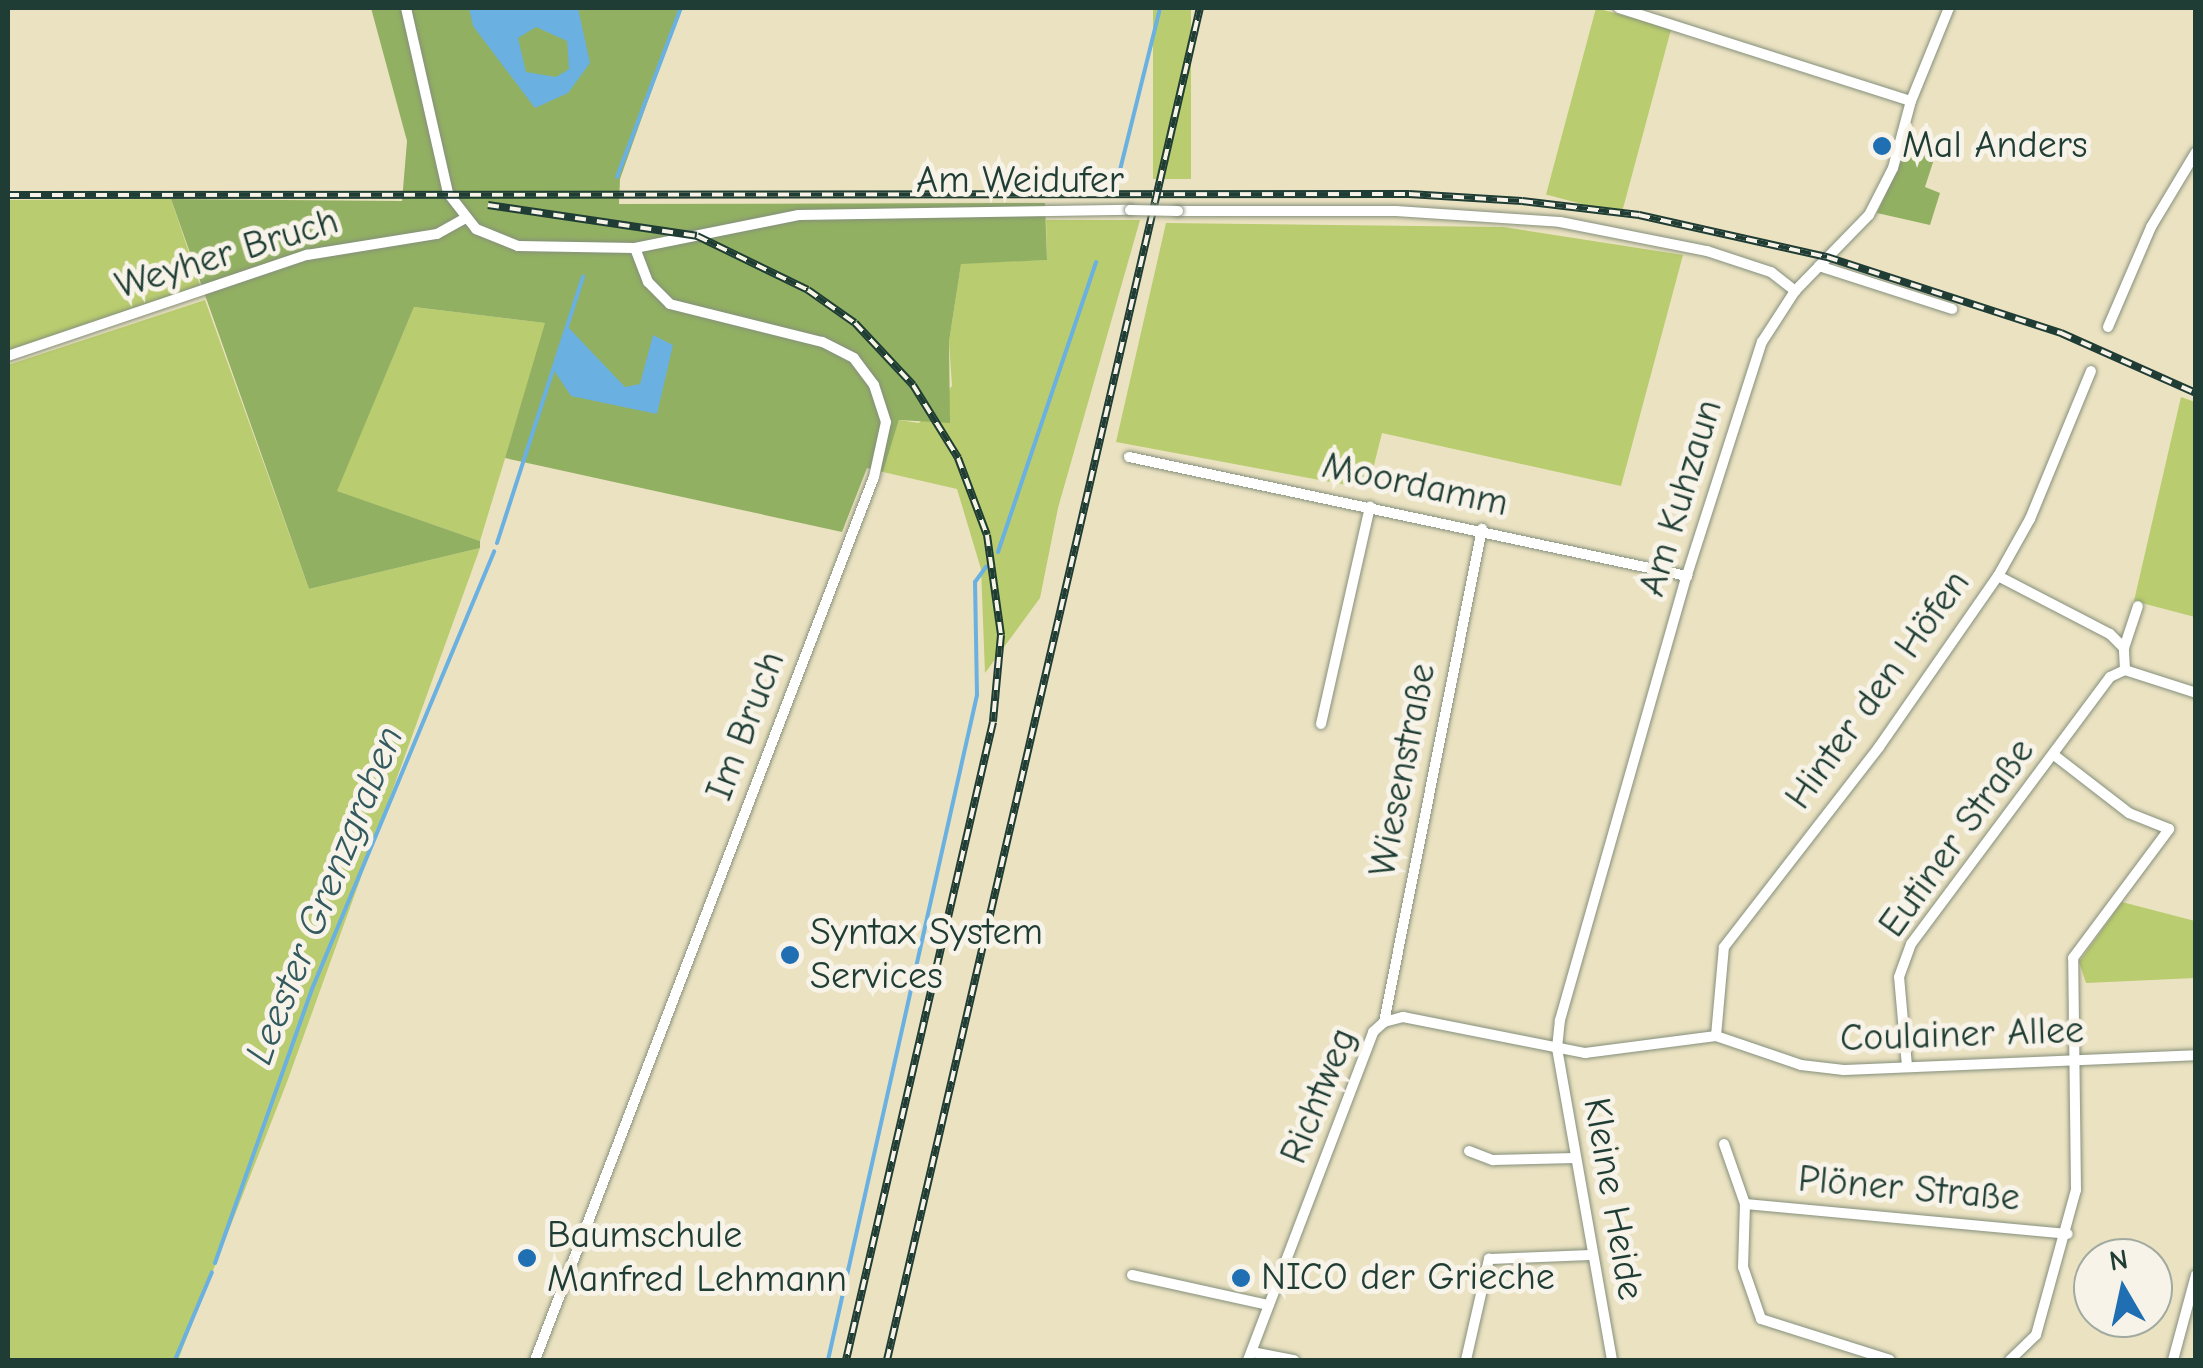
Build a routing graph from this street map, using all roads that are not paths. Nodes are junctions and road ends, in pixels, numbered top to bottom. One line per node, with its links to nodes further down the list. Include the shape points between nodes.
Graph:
1 (406, 8): 6 (street, via 438,161)
2 (1619, 8): 4 (street)
3 (1950, 8): 4 (street, Am Kuhzaun)
4 (1911, 100): 8 (street, Am Kuhzaun, via 1893,168 1869,215)
5 (2196, 152): 11 (street, via 2151,226)
6 (464, 219): 7 (street, Am Weidufer, via 518,246); 12 (street, Weyher Bruch, via 437,234 307,256)
7 (635, 248): 9 (street, Am Weidufer, bridge, via 799,215 1396,211 1578,224 1707,251 1772,272); 41 (street, Im Bruch, via 648,282 670,304 822,342 854,358 874,385 886,422 874,477)
8 (1818, 266): 9 (street, Am Kuhzaun); 10 (street)
9 (1795, 291): 17 (street, Am Kuhzaun, via 1762,342)
10 (1952, 308)
11 (2108, 326)
12 (8, 356)
13 (2091, 371): 18 (street, Hinter den Höfen, via 2030,519)
14 (1130, 458): 15 (street, Moordamm)
15 (1370, 506): 16 (street, Moordamm); 23 (street)
16 (1482, 529): 17 (street, Moordamm); 25 (street, Wiesenstraße)
17 (1686, 576): 27 (street, Am Kuhzaun)
18 (1998, 576): 20 (street, via 2110,634); 26 (street, Hinter den Höfen, via 1879,748 1724,947)
19 (2138, 606): 20 (street)
20 (2124, 648): 21 (street)
21 (2125, 670): 22 (street); 24 (street, Eutiner Straße, via 2110,678)
22 (2196, 694)
23 (1321, 724)
24 (2054, 755): 29 (street, via 2129,813 2169,829 2073,958); 30 (street, Eutiner Straße, via 1910,944 1899,977)
25 (1384, 1022): 27 (street, Richtweg, via 1403,1017); 39 (street, Richtweg, via 1373,1032)
26 (1716, 1036): 27 (street, Coulainer Allee, via 1585,1053); 30 (street, Coulainer Allee, via 1820,1069)
27 (1557, 1048): 33 (street, Kleine Heide)
28 (2196, 1055): 29 (street, Coulainer Allee)
29 (2078, 1062): 30 (street, Coulainer Allee); 35 (street, via 2076,1190)
30 (1907, 1066)
31 (1724, 1144): 34 (street)
32 (1468, 1151): 33 (street, via 1493,1160)
33 (1575, 1158): 36 (street, Kleine Heide)
34 (1745, 1204): 35 (street, Plöner Straße); 45 (street, via 1742,1267 1761,1319)
35 (2068, 1234): 46 (street, via 2036,1335)
36 (1592, 1255): 43 (street, via 1489,1259); 44 (street, Kleine Heide)
37 (1132, 1275): 39 (street)
38 (2196, 1275): 47 (street)
39 (1269, 1305): 40 (street, Richtweg)
40 (1250, 1356): 42 (street)
41 (535, 1360)
42 (1294, 1360)
43 (1466, 1360)
44 (1612, 1360)
45 (1890, 1360)
46 (2010, 1360)
47 (2173, 1360)

